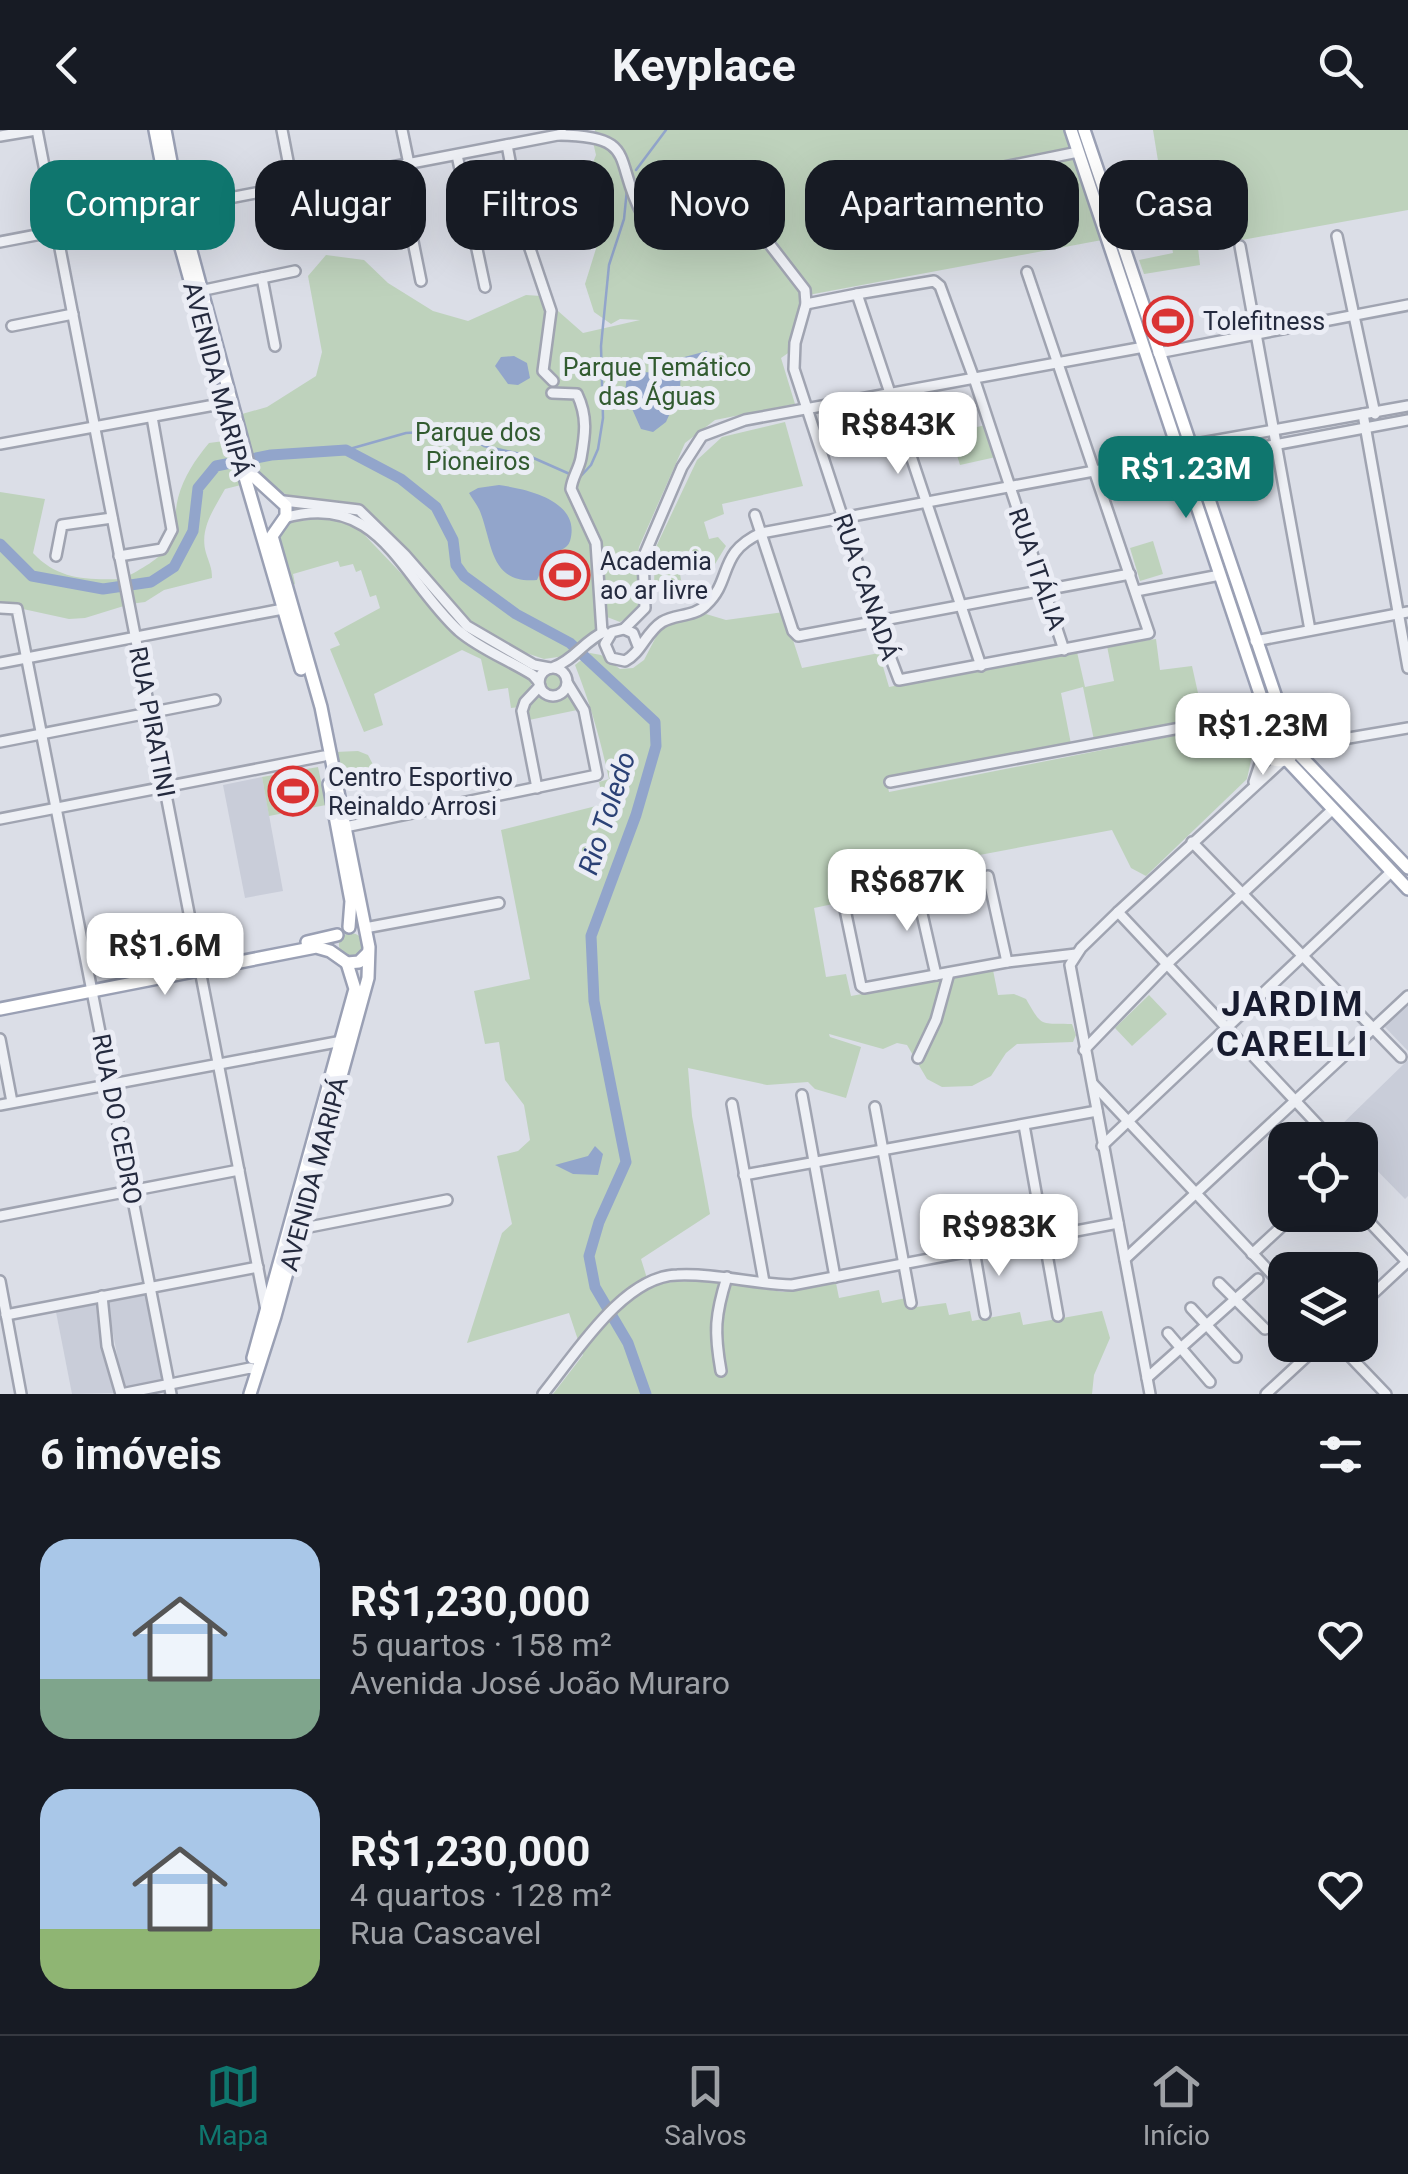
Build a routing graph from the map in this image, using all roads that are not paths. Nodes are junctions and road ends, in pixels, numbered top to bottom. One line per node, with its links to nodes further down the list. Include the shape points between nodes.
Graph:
1 (37, 130): 10 (street); 15 (street, RUA PIRATINI)
2 (155, 130): 16 (main road, AVENIDA MARIPÁ)
3 (165, 130): 17 (main road, AVENIDA MARIPÁ)
4 (282, 130): 18 (street)
5 (402, 130): 19 (street)
6 (580, 130): 9 (street)
7 (1071, 130): 13 (main road)
8 (1084, 130): 35 (main road)
9 (559, 135): 11 (street); 38 (street, via 601,138 616,148 634,200 653,221 750,223 802,283)
10 (0, 136)
11 (525, 136): 12 (street)
12 (507, 145): 14 (street); 51 (street, via 522,224 551,310 543,371)
13 (1078, 152): 20 (street); 29 (main road)
14 (457, 155): 21 (street); 34 (street)
15 (43, 160)
16 (162, 160)
17 (169, 160)
18 (288, 160)
19 (404, 160)
20 (1039, 160)
21 (426, 161)
22 (30, 236): 24 (street)
23 (1337, 236): 42 (street)
24 (0, 242)
25 (61, 250): 41 (street, RUA PIRATINI)
26 (186, 250): 36 (main road, AVENIDA MARIPÁ)
27 (416, 250): 33 (street)
28 (1241, 250): 45 (street)
29 (1117, 265): 35 (main road, via 1128,293); 40 (main road)
30 (295, 271): 32 (street)
31 (1027, 272): 49 (street)
32 (262, 278): 36 (street); 46 (street)
33 (421, 281)
34 (485, 287)
35 (1138, 290): 43 (main road)
36 (198, 292): 54 (main road, AVENIDA MARIPÁ)
37 (858, 294): 38 (street); 50 (street, RUA ITÁLIA, via 937,283); 53 (street)
38 (806, 304): 56 (street, RUA CANADÁ, via 793,354)
39 (1408, 304): 42 (street)
40 (1130, 306): 43 (main road, via 1139,302); 47 (main road)
41 (73, 314): 44 (street); 61 (street, RUA PIRATINI)
42 (1353, 315): 45 (street); 57 (street)
43 (1148, 323): 48 (main road)
44 (12, 326)
45 (1257, 334): 48 (street); 63 (street)
46 (275, 346)
47 (1144, 347): 49 (street); 67 (main road)
48 (1158, 353): 66 (main road)
49 (1058, 363): 50 (street); 68 (street)
50 (974, 378): 53 (street); 70 (street, RUA ITÁLIA)
51 (553, 381)
52 (552, 393): 90 (street, via 577,394 585,412 572,496 596,543 602,610)
53 (891, 394): 56 (street); 72 (street)
54 (228, 402): 58 (street); 69 (main road, AVENIDA MARIPÁ)
55 (1408, 406): 57 (street)
56 (806, 410): 75 (street, RUA CANADÁ); 90 (street, via 729,424 694,445 643,558 644,608 634,622)
57 (1369, 413): 60 (street); 62 (street); 63 (street)
58 (152, 417): 61 (street); 80 (street, via 172,530 162,549)
59 (1408, 420): 60 (street)
60 (1378, 426): 62 (street)
61 (95, 428): 64 (street); 76 (street, RUA PIRATINI)
62 (1366, 428): 65 (street); 88 (street)
63 (1276, 430): 65 (street); 66 (street)
64 (0, 444)
65 (1278, 444): 67 (street); 91 (street)
66 (1190, 445): 67 (main road)
67 (1186, 461): 68 (street); 82 (main road); 93 (main road, via 1202,510 1210,507)
68 (1095, 470): 70 (street); 81 (street)
69 (247, 474): 71 (main road, AVENIDA MARIPÁ); 73 (main road, AVENIDA MARIPÁ)
70 (1009, 486): 72 (street); 83 (street, RUA ITÁLIA)
71 (279, 497): 73 (main road, via 264,496); 77 (main road, via 287,511); 101 (street, via 359,510 467,626 534,665)
72 (927, 501): 75 (street); 85 (street)
73 (258, 514): 77 (main road, via 269,525); 87 (main road, AVENIDA MARIPÁ)
74 (755, 514): 78 (street)
75 (842, 517): 78 (street); 89 (street, RUA CANADÁ)
76 (112, 518): 79 (street, via 62,525); 80 (street, RUA PIRATINI)
77 (282, 520): 104 (street, via 310,511 358,520 455,627); 123 (main road, via 272,536 277,561 321,706)
78 (761, 533): 89 (street, via 798,636); 94 (street, via 732,553 704,608 668,619)
79 (56, 556)
80 (119, 556): 92 (street, RUA PIRATINI)
81 (1130, 574): 83 (street); 84 (street)
82 (1220, 574): 84 (street); 106 (main road)
83 (1044, 591): 85 (street); 95 (street, RUA ITÁLIA)
84 (1136, 591): 95 (street, via 1149,633)
85 (962, 607): 89 (street); 100 (street)
86 (0, 608): 98 (street, RUA DO CEDRO, via 17,609)
87 (283, 608): 92 (street); 114 (main road, AVENIDA MARIPÁ)
88 (1403, 613): 91 (street); 102 (street)
89 (876, 622): 100 (street, RUA CANADÁ, via 896,678)
90 (613, 630): 94 (street, via 633,633); 96 (street); 97 (street)
91 (1310, 630): 93 (street)
92 (135, 637): 98 (street); 107 (street, RUA PIRATINI)
93 (1255, 641): 109 (main road)
94 (638, 646): 97 (street, via 625,661)
95 (1064, 650): 100 (street)
96 (577, 652): 97 (street, via 594,645); 101 (street); 103 (street)
97 (607, 654)
98 (26, 658): 99 (street); 110 (street, RUA DO CEDRO)
99 (0, 662)
100 (981, 666)
101 (552, 668): 103 (street); 104 (street)
102 (1408, 668)
103 (567, 679): 104 (street, via 564,692 555,696); 118 (street, via 582,704 598,774)
104 (539, 684): 118 (street, via 522,711)
105 (215, 700): 107 (street)
106 (1266, 712): 112 (main road); 115 (street)
107 (150, 713): 110 (street); 117 (street, RUA PIRATINI)
108 (1408, 728): 113 (street)
109 (1288, 732): 112 (main road, via 1277,731); 113 (main road)
110 (42, 734): 111 (street); 119 (street, RUA DO CEDRO)
111 (0, 742)
112 (1266, 744): 113 (main road, via 1271,759); 116 (street)
113 (1290, 755): 116 (street); 120 (main road); 122 (main road)
114 (324, 756): 117 (street); 134 (main road, AVENIDA MARIPÁ)
115 (890, 782)
116 (1253, 785): 124 (street)
117 (164, 787): 119 (street); 144 (street, RUA PIRATINI)
118 (537, 788): 123 (street)
119 (56, 808): 121 (street); 147 (street, RUA DO CEDRO)
120 (1333, 808): 122 (main road); 130 (street)
121 (0, 819)
122 (1356, 823): 125 (main road); 126 (main road)
123 (345, 827): 135 (main road)
124 (1192, 842): 130 (street); 133 (street)
125 (1405, 860)
126 (1392, 872): 129 (main road); 140 (street)
127 (988, 876): 141 (street)
128 (915, 883): 146 (street)
129 (1408, 889)
130 (1242, 893): 140 (street); 143 (street)
131 (842, 895): 146 (street, via 861,986)
132 (499, 903): 135 (street)
133 (1118, 912): 139 (street); 143 (street)
134 (349, 927): 135 (main road); 136 (main road)
135 (365, 931): 137 (main road)
136 (336, 935): 138 (main road); 144 (main road)
137 (368, 953): 142 (main road); 153 (main road, AVENIDA MARIPÁ, via 368,978)
138 (336, 954): 142 (main road); 144 (main road, via 316,948)
139 (1076, 954): 141 (street); 154 (street, via 1070,964)
140 (1302, 957): 150 (street); 151 (street)
141 (1007, 962): 145 (street)
142 (347, 963): 153 (main road, AVENIDA MARIPÁ, via 355,989)
143 (1167, 964): 150 (street); 154 (street)
144 (199, 967): 147 (main road); 157 (street, RUA PIRATINI)
145 (949, 973): 146 (street); 156 (street)
146 (936, 975)
147 (92, 988): 149 (main road); 159 (street, RUA DO CEDRO)
148 (1408, 996): 151 (street)
149 (0, 1006)
150 (1228, 1027): 161 (street); 167 (street)
151 (1372, 1029): 155 (street); 161 (street)
152 (0, 1039): 162 (street)
153 (345, 1042): 157 (street); 180 (main road, AVENIDA MARIPÁ); 200 (main road, AVENIDA MARIPÁ)
154 (1084, 1050): 158 (street)
155 (1400, 1057)
156 (918, 1058)
157 (218, 1063): 159 (street); 173 (street, RUA PIRATINI)
158 (1091, 1082): 166 (street); 167 (street)
159 (110, 1083): 162 (street); 175 (street, RUA DO CEDRO)
160 (802, 1095): 172 (street)
161 (1296, 1100): 168 (street); 176 (street)
162 (12, 1102): 164 (street)
163 (732, 1104): 174 (street)
164 (0, 1105)
165 (875, 1107): 171 (street)
166 (1097, 1111): 169 (street); 170 (street)
167 (1129, 1122): 170 (street); 176 (street)
168 (1316, 1122)
169 (1024, 1124): 171 (street); 183 (street)
170 (1102, 1146): 179 (street)
171 (884, 1150): 172 (street); 188 (street)
172 (814, 1163): 174 (street); 192 (street)
173 (239, 1170): 175 (street); 189 (street, RUA PIRATINI)
174 (744, 1175): 195 (street)
175 (132, 1191): 178 (street); 197 (street, RUA DO CEDRO)
176 (1195, 1192): 185 (street); 186 (street)
177 (448, 1200): 180 (street)
178 (0, 1216)
179 (1118, 1223): 183 (street); 186 (street)
180 (298, 1230): 200 (main road, AVENIDA MARIPÁ)
181 (1276, 1232): 185 (street)
182 (1378, 1232): 187 (street)
183 (1045, 1237): 184 (street); 207 (street)
184 (974, 1250): 188 (street); 205 (street)
185 (1252, 1254): 190 (street)
186 (1124, 1259): 219 (street)
187 (1407, 1263): 198 (street)
188 (904, 1264): 192 (street); 202 (street)
189 (258, 1267): 197 (street); 206 (street, RUA PIRATINI)
190 (1268, 1270)
191 (727, 1277): 195 (street); 218 (street, via 714,1332); 226 (street, via 658,1276 646,1282 611,1312)
192 (835, 1277): 195 (street)
193 (1258, 1279): 201 (street)
194 (0, 1280): 204 (street)
195 (764, 1282)
196 (1219, 1283): 201 (street)
197 (150, 1287): 199 (street); 221 (street, RUA DO CEDRO)
198 (1378, 1290)
199 (102, 1296): 204 (street); 223 (street)
200 (276, 1297): 206 (main road, AVENIDA MARIPÁ)
201 (1235, 1299): 208 (street); 209 (street)
202 (911, 1304)
203 (1191, 1308): 208 (street)
204 (6, 1314): 211 (street)
205 (985, 1314)
206 (270, 1315): 217 (main road, AVENIDA MARIPÁ)
207 (1058, 1316)
208 (1206, 1324): 213 (street); 214 (street)
209 (1265, 1329)
210 (1168, 1333): 213 (street)
211 (12, 1342): 212 (street); 222 (street)
212 (0, 1344)
213 (1180, 1350): 219 (street); 220 (street)
214 (1236, 1357)
215 (1300, 1362): 228 (street)
216 (1355, 1362): 229 (street)
217 (254, 1370): 221 (street); 224 (main road, AVENIDA MARIPÁ); 225 (main road, AVENIDA MARIPÁ)
218 (721, 1371)
219 (1147, 1378): 227 (street)
220 (1210, 1382)
221 (170, 1389): 223 (street)
222 (22, 1394)
223 (121, 1394)
224 (242, 1394)
225 (250, 1394)
226 (543, 1394)
227 (1150, 1394)
228 (1266, 1394)
229 (1386, 1394)

